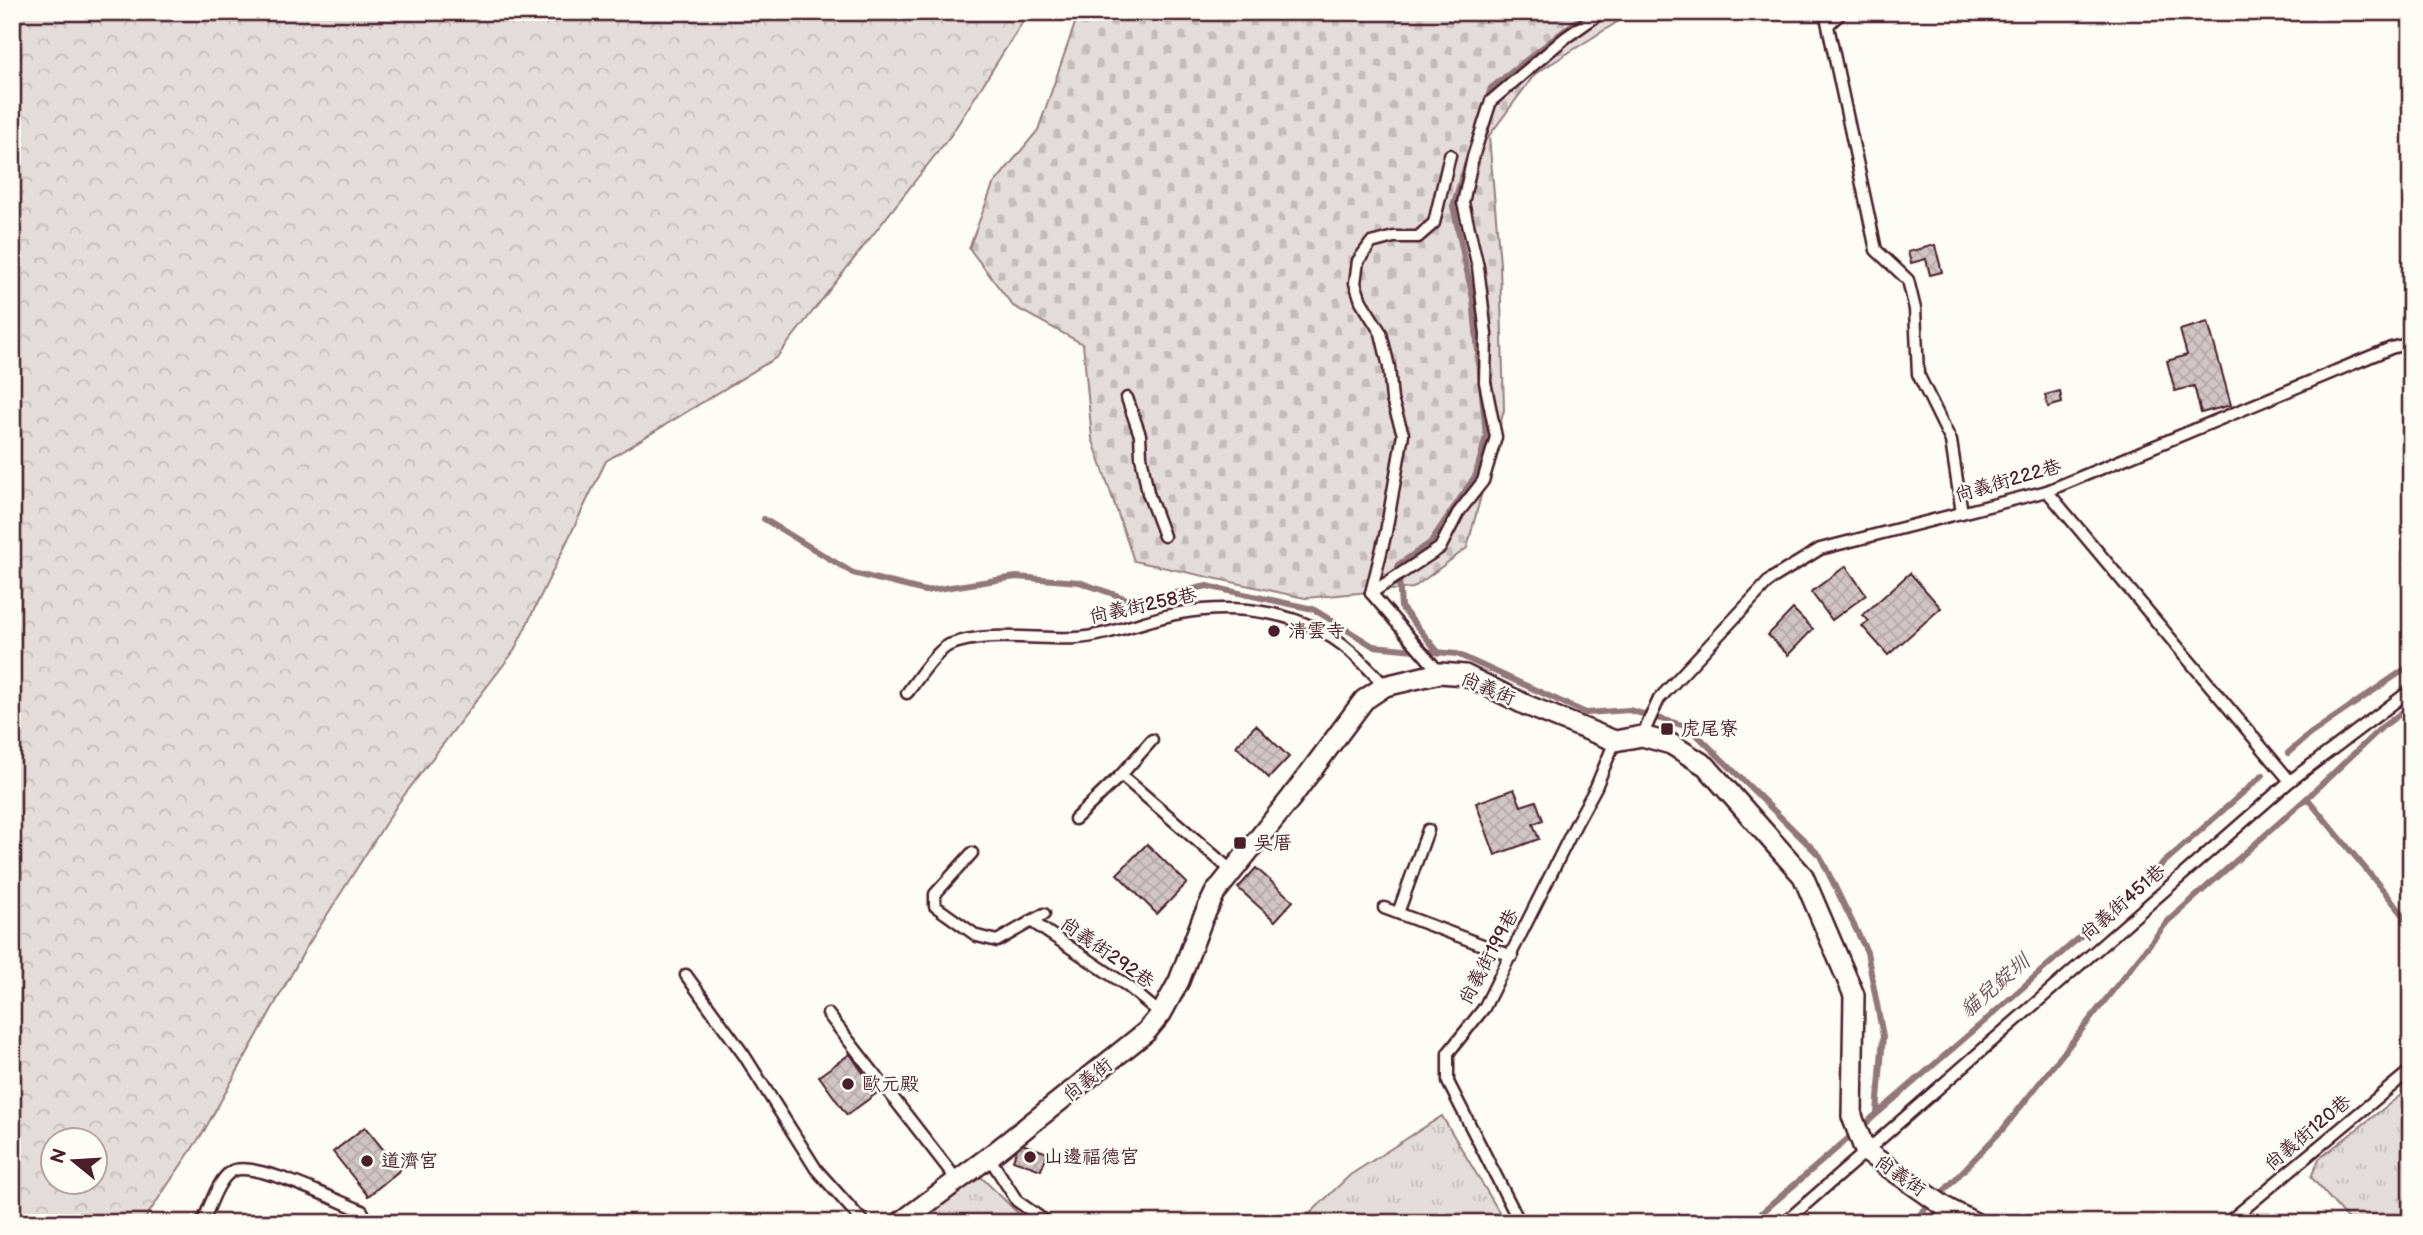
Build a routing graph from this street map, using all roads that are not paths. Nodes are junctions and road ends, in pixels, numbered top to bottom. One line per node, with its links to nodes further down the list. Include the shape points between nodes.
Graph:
1 (1602, 12): 11 (lane, via 1491,100 1463,203 1478,267 1486,334 1485,382 1496,437 1483,481 1458,513 1440,548)
2 (1825, 12): 4 (lane)
3 (1842, 12): 4 (lane)
4 (1829, 24): 9 (lane, via 1876,250 1908,280 1915,309 1918,374 1951,441)
5 (1450, 155): 11 (lane, via 1434,223 1418,237 1371,243 1358,261 1355,283 1381,333 1392,400 1403,434)
6 (2411, 343): 8 (lane, 尚義街222巷)
7 (1127, 398): 10 (lane, via 1140,435 1148,492)
8 (2048, 491): 9 (lane, 尚義街222巷); 20 (lane)
9 (1962, 513): 16 (lane, 尚義街222巷, via 1821,549 1770,579 1657,704)
10 (1164, 536)
11 (1371, 593): 12 (lane)
12 (1436, 668): 13 (street, 尚義街); 18 (street, 尚義街, via 1465,675)
13 (1385, 686): 15 (lane, 尚義街258巷, via 1350,650 1318,630 1275,614 1231,608 1181,613 1079,638 975,639 947,646); 24 (street, 尚義街, via 1364,700)
14 (2411, 690): 20 (lane, 尚義街451巷)
15 (907, 693)
16 (1642, 736): 18 (street, 尚義街); 34 (street, 尚義街, via 1671,744 1706,766 1803,876 1854,995 1850,1089 1852,1116)
17 (1152, 740): 19 (lane)
18 (1615, 741): 29 (lane, 尚義街199巷)
19 (1121, 775): 21 (lane); 24 (lane)
20 (2290, 781): 34 (lane, 尚義街451巷)
21 (1075, 819)
22 (1428, 830): 26 (lane)
23 (972, 853): 28 (lane, via 935,894 935,906 977,936 997,941)
24 (1233, 871): 32 (street, 尚義街, via 1214,893)
25 (1384, 908): 26 (lane)
26 (1398, 913): 29 (lane)
27 (1044, 914): 28 (lane)
28 (1031, 921): 32 (lane, 尚義街292巷)
29 (1512, 956): 43 (lane, 尚義街199巷, via 1484,1008 1448,1054 1448,1082)
30 (687, 975): 40 (lane, via 816,1169)
31 (828, 1014): 36 (lane)
32 (1161, 1014): 35 (street, 尚義街, via 1114,1060)
33 (2411, 1070): 46 (lane, 尚義街120巷)
34 (1865, 1151): 37 (street, 尚義街); 44 (lane, 尚義街451巷)
35 (989, 1157): 36 (street, 尚義街); 42 (lane, via 1017,1201)
36 (957, 1180): 41 (street, 尚義街)
37 (1942, 1216): 45 (street, 尚義街)
38 (202, 1223): 39 (lane, via 220,1185 232,1171 246,1169 272,1174 362,1211)
39 (368, 1223)
40 (864, 1223)
41 (900, 1223)
42 (1048, 1223)
43 (1520, 1223)
44 (1784, 1223)
45 (1975, 1223)
46 (2227, 1223)

